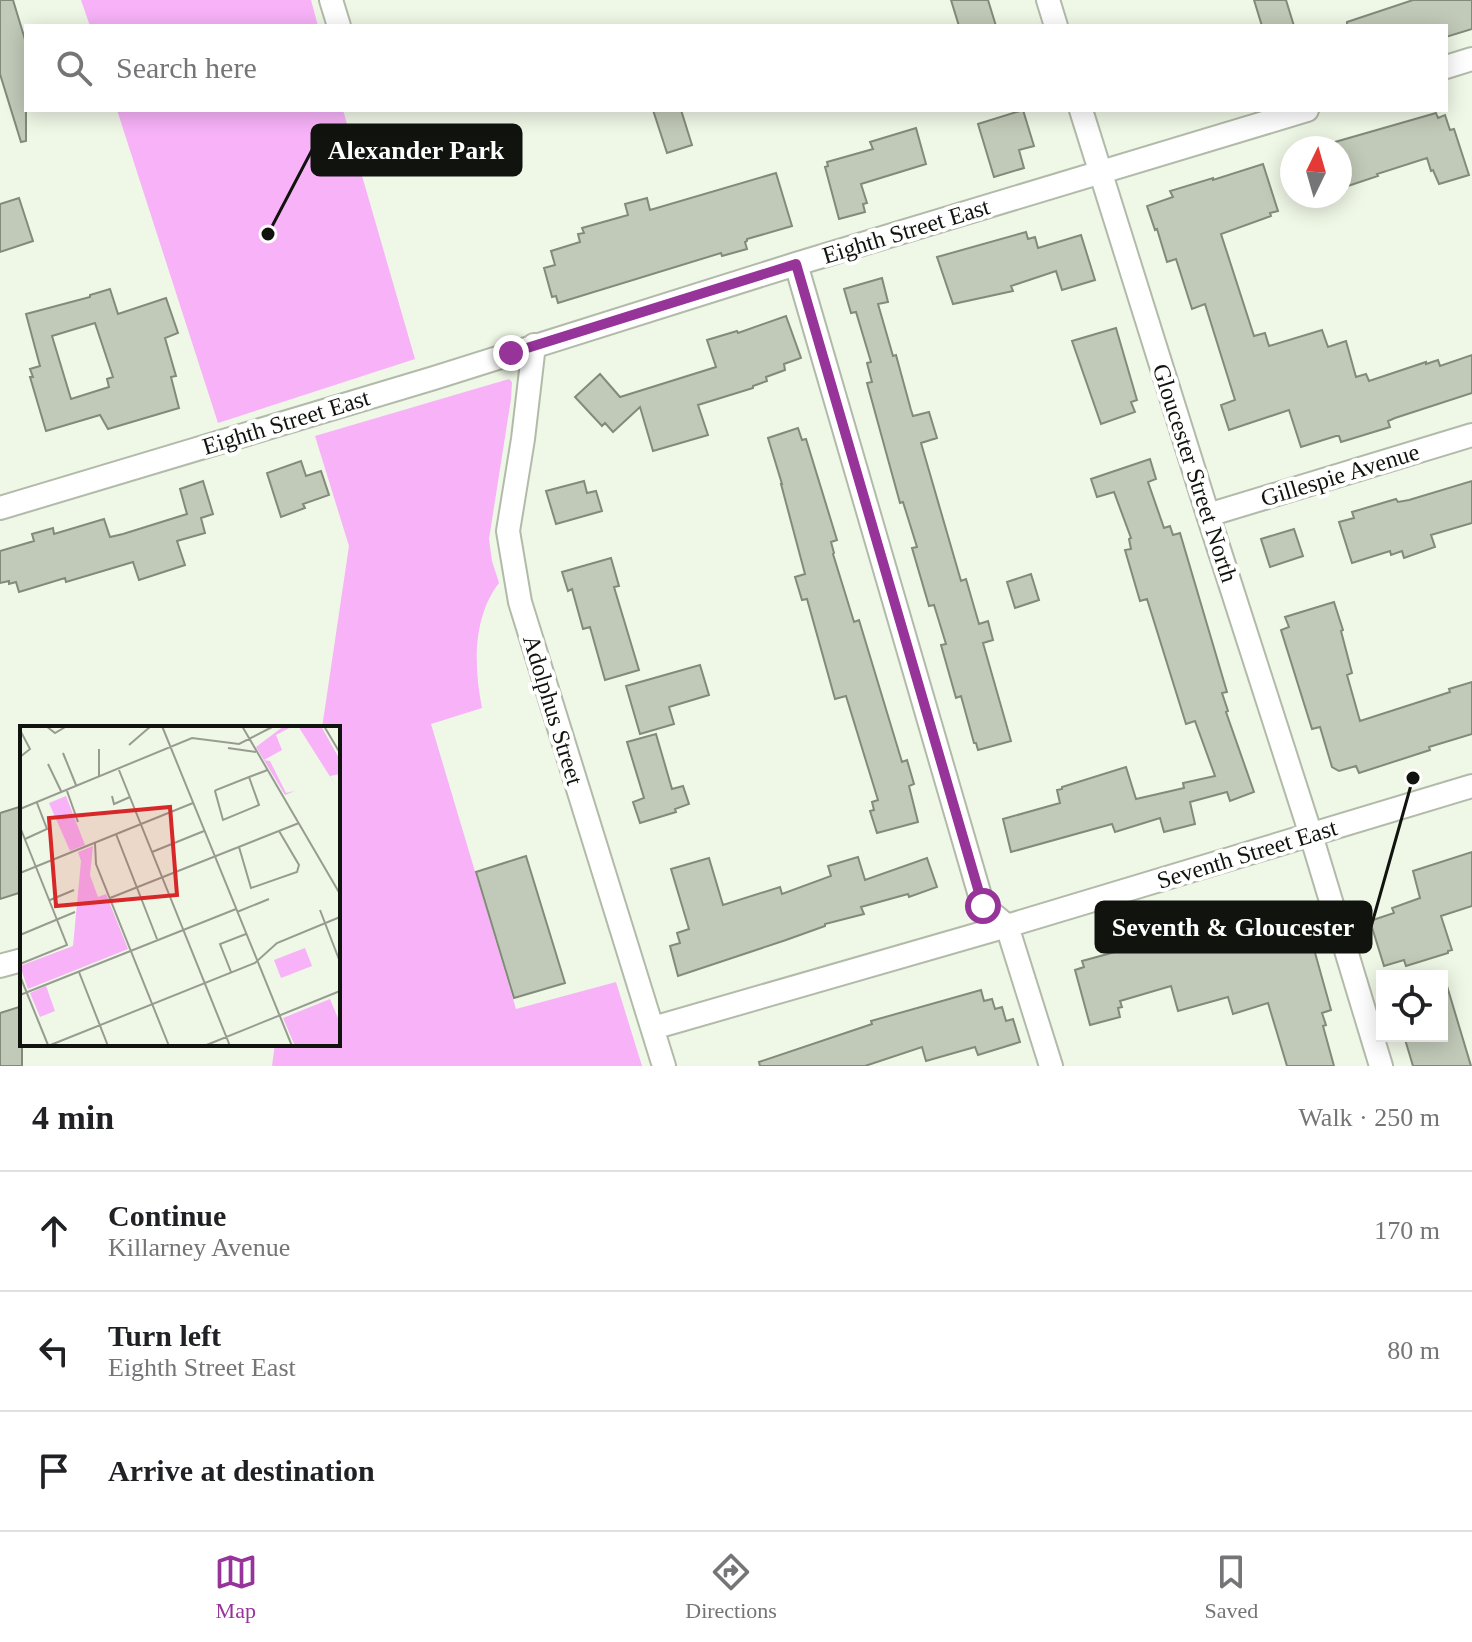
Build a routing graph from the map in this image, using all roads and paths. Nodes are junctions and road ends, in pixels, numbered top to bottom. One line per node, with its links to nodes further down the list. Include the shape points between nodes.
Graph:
1 (331, 0): 3 (street)
2 (1048, 0): 4 (street)
3 (338, 24)
4 (1055, 24)
5 (1472, 59): 6 (street)
6 (1448, 66)
7 (1082, 112): 9 (street, Gloucester Street North)
8 (1300, 112): 9 (street, Eighth Street East)
9 (1100, 173): 10 (street, Eighth Street East); 14 (street, Gloucester Street North)
10 (796, 264): 11 (street, Eighth Street East); 17 (street, via 983,906)
11 (534, 345): 13 (street, Eighth Street East); 20 (street, Adolphus Street, via 508,531 520,602)
12 (1472, 435): 14 (street, Gillespie Avenue)
13 (0, 508)
14 (1208, 515): 16 (street, Gloucester Street North)
15 (1472, 786): 16 (street, Seventh Street East)
16 (1311, 835): 17 (street, Seventh Street East); 23 (street, Gloucester Street North)
17 (1007, 926): 20 (street, Seventh Street East); 22 (street)
18 (20, 961): 19 (street)
19 (0, 966)
20 (653, 1028): 21 (street, Adolphus Street)
21 (664, 1066)
22 (1051, 1066)
23 (1381, 1066)

